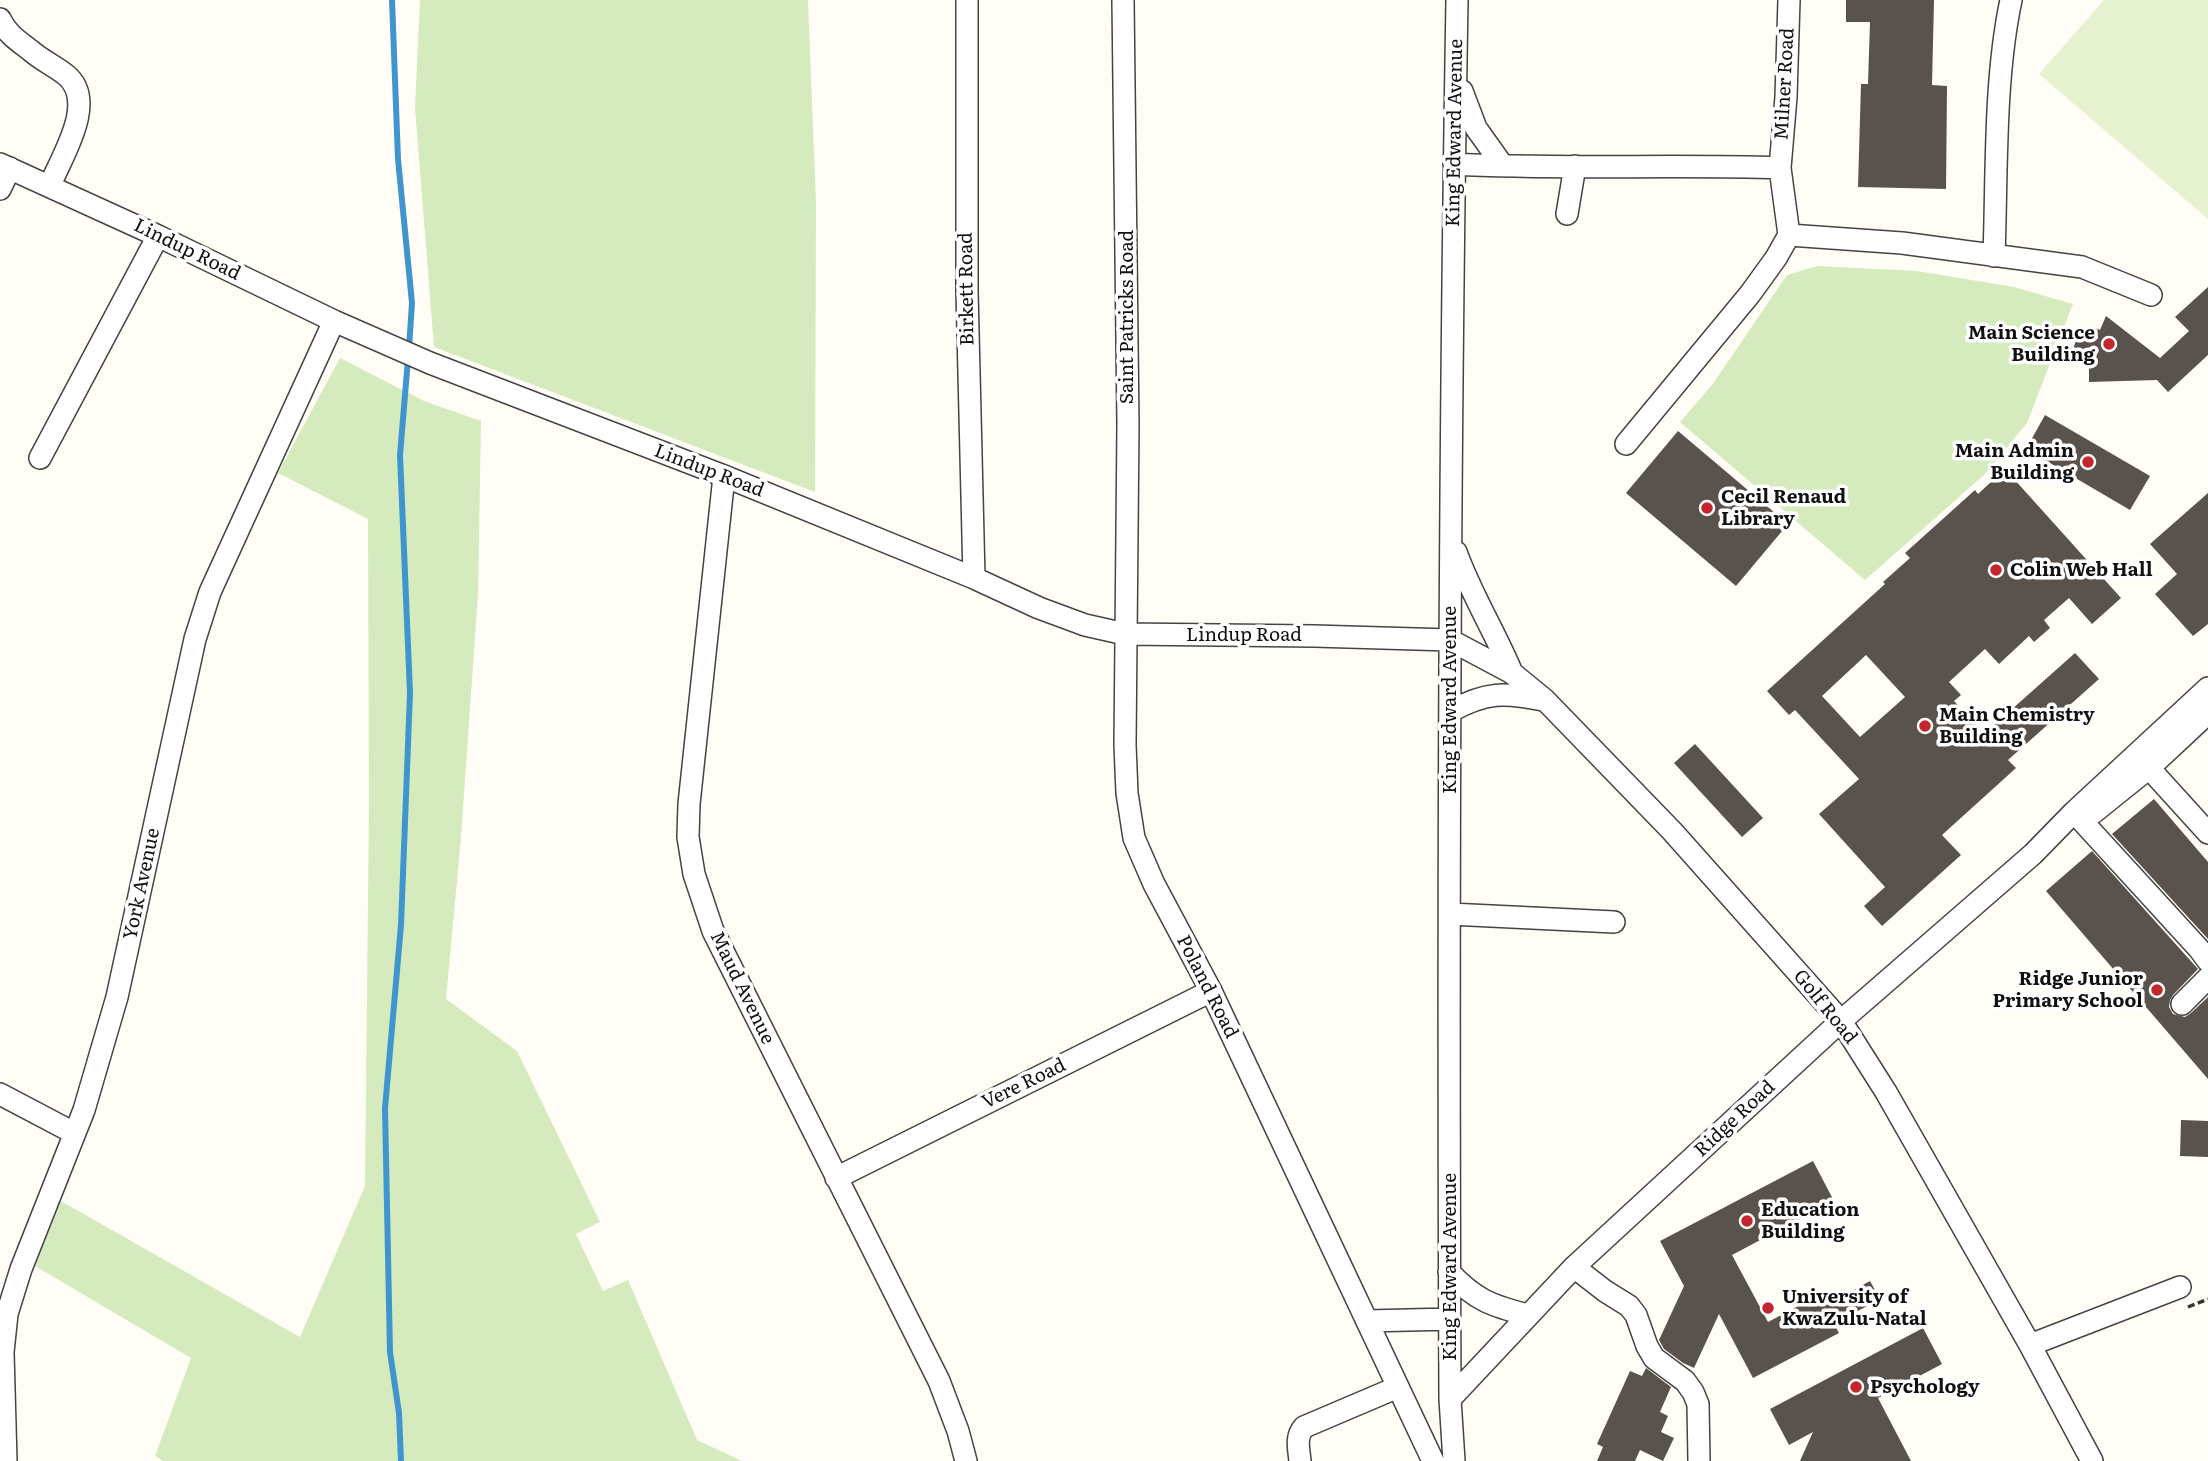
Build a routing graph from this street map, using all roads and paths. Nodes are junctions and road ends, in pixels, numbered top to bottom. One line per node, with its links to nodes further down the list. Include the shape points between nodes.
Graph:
1 (967, 0): 25 (street, Birkett Road, via 967,291)
2 (1123, 0): 26 (street, Saint Patricks Road, via 1128,424)
3 (1457, 0): 7 (street, King Edward Avenue)
4 (1789, 0): 12 (street, Milner Road)
5 (2011, 0): 18 (street, via 2001,85)
6 (0, 19): 13 (street, via 34,54 66,75 80,98 72,135)
7 (1456, 72): 8 (street, King Edward Avenue); 10 (street, via 1470,116)
8 (1454, 164): 10 (street); 24 (street, King Edward Avenue)
9 (5, 166): 13 (street, Lindup Road); 14 (street)
10 (1503, 166): 11 (street)
11 (1575, 166): 12 (street); 15 (street)
12 (1780, 168): 17 (street, Milner Road)
13 (50, 185): 16 (street, Lindup Road)
14 (0, 189)
15 (1567, 214)
16 (158, 236): 20 (street, Lindup Road); 22 (street)
17 (1789, 236): 18 (street, via 1902,243); 21 (street, via 1750,294)
18 (1994, 256): 19 (street, via 2082,267)
19 (2151, 295)
20 (334, 321): 23 (street, Lindup Road, via 430,363); 45 (street, York Avenue, via 210,592 195,639 117,997)
21 (1626, 444)
22 (40, 458)
23 (724, 476): 25 (street, Lindup Road); 46 (street, Maud Avenue, via 689,804 694,874 713,931)
24 (1451, 540): 27 (street, King Edward Avenue); 28 (street)
25 (974, 578): 26 (street, Lindup Road, via 1039,608)
26 (1125, 634): 27 (street, Lindup Road); 41 (street, Poland Road, via 1126,793 1134,838)
27 (1450, 640): 28 (street, Golf Road); 31 (street, King Edward Avenue)
28 (1512, 673): 30 (street, Golf Road)
29 (2208, 688): 36 (street, Ridge Road)
30 (1545, 701): 31 (street, via 1492,695); 43 (street, Golf Road, via 1672,831)
31 (1451, 711): 37 (street, King Edward Avenue)
32 (2208, 713): 33 (street, Ridge Road)
33 (2149, 768): 34 (street, Ridge Road); 35 (street)
34 (2082, 821): 36 (street, Ridge Road); 39 (street)
35 (2208, 833)
36 (2033, 854): 43 (street, Ridge Road)
37 (1450, 914): 38 (street); 48 (street, King Edward Avenue)
38 (1614, 922)
39 (2208, 961)
40 (2208, 978): 42 (street)
41 (1211, 991): 46 (street, Vere Road); 52 (street, Poland Road)
42 (2182, 1004)
43 (1841, 1021): 47 (street, Ridge Road); 53 (street, Golf Road)
44 (0, 1094): 45 (street)
45 (74, 1133): 56 (street, York Avenue, via 7,1314 3,1352)
46 (836, 1178): 57 (street, Maud Avenue, via 939,1381)
47 (1574, 1267): 50 (street, Ridge Road); 61 (street, via 1629,1306 1654,1358 1693,1392 1698,1404)
48 (1449, 1272): 50 (street, via 1479,1298); 51 (street, King Edward Avenue)
49 (2180, 1287): 53 (street)
50 (1528, 1315): 55 (street, Ridge Road)
51 (1450, 1319): 52 (street); 55 (street, King Edward Avenue)
52 (1367, 1321): 54 (street, Poland Road)
53 (2029, 1345): 62 (street, Golf Road)
54 (1398, 1387): 58 (street, via 1304,1427 1298,1440); 59 (street, Poland Road)
55 (1450, 1399): 60 (street, King Edward Avenue)
56 (6, 1461)
57 (966, 1461)
58 (1300, 1461)
59 (1433, 1461)
60 (1454, 1461)
61 (1699, 1461)
62 (2092, 1461)

